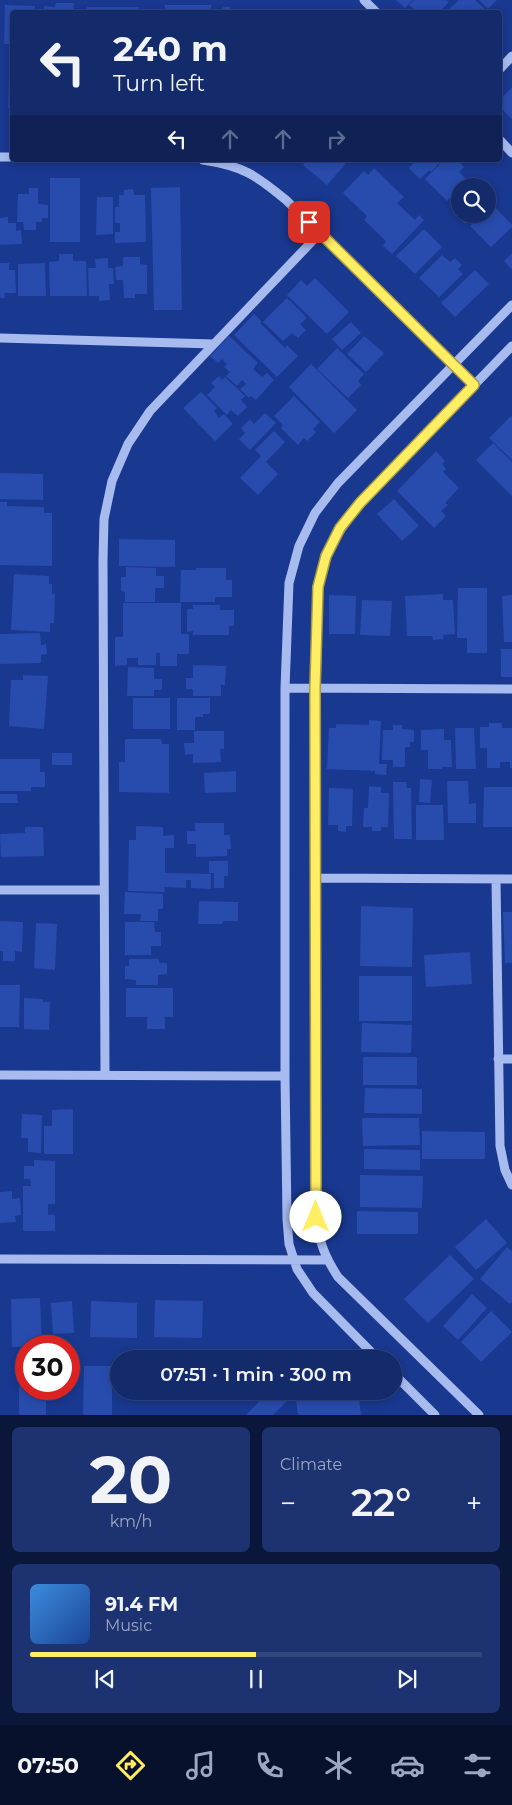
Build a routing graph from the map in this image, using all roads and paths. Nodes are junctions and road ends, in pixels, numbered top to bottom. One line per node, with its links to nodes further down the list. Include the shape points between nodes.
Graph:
1 (364, 0): 2 (street)
2 (374, 10)
3 (512, 56): 4 (street)
4 (502, 66)
5 (502, 142): 6 (street)
6 (512, 153)
7 (219, 162): 8 (street, via 259,178)
8 (320, 233): 11 (street); 13 (street)
9 (512, 305): 13 (street)
10 (0, 338): 11 (street)
11 (214, 344): 22 (street, via 150,411 128,444 112,480 104,520)
12 (512, 346): 14 (street)
13 (453, 364): 14 (street); 15 (street, via 338,483 315,513 298,546 289,583)
14 (474, 385): 16 (street, via 360,503 340,528 326,556 318,587)
15 (285, 688): 16 (street); 27 (street)
16 (315, 688): 17 (street); 18 (street)
17 (512, 689)
18 (315, 878): 19 (street); 31 (street, via 316,1217 319,1239)
19 (496, 879): 20 (street); 23 (street)
20 (512, 879)
21 (0, 890): 22 (street)
22 (104, 890): 25 (street)
23 (498, 1059): 24 (street); 28 (street, via 500,1146)
24 (512, 1059)
25 (105, 1075): 26 (street); 27 (street)
26 (0, 1076)
27 (285, 1076): 30 (street, via 287,1219 289,1244)
28 (512, 1185)
29 (0, 1259): 30 (street)
30 (295, 1260): 31 (street); 32 (street, via 313,1293)
31 (327, 1260): 35 (street, via 338,1278)
32 (369, 1350)
33 (402, 1382): 34 (street)
34 (435, 1415)
35 (479, 1415)

